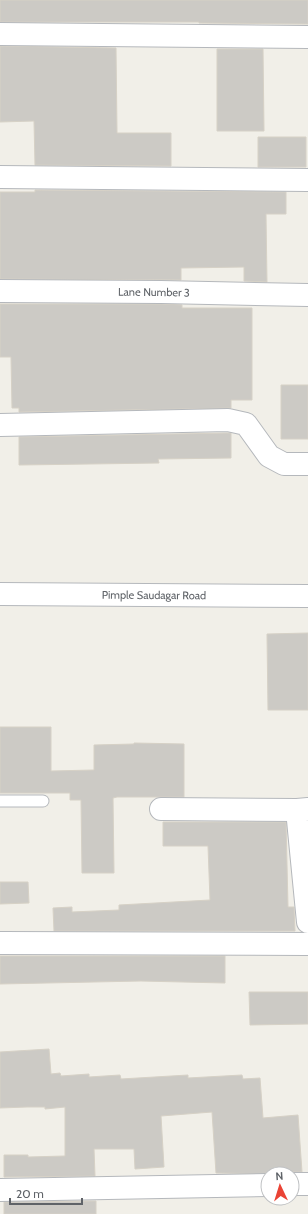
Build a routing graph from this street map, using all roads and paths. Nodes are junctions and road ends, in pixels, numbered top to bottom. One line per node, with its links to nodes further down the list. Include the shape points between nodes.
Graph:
1 (0, 34): 2 (street)
2 (308, 37)
3 (0, 177): 4 (street)
4 (308, 180)
5 (0, 291): 6 (street, Lane Number 3)
6 (308, 295)
7 (0, 425): 8 (street, via 228,420 246,424 269,456 284,464)
8 (308, 464)
9 (0, 594): 10 (street, Pimple Saudagar Road)
10 (308, 596)
11 (0, 801): 12 (lane)
12 (43, 801)
13 (161, 809): 14 (street)
14 (302, 810): 15 (street)
15 (308, 922)
16 (0, 943): 17 (street)
17 (308, 944)
18 (260, 1185): 19 (street)
19 (0, 1190)

